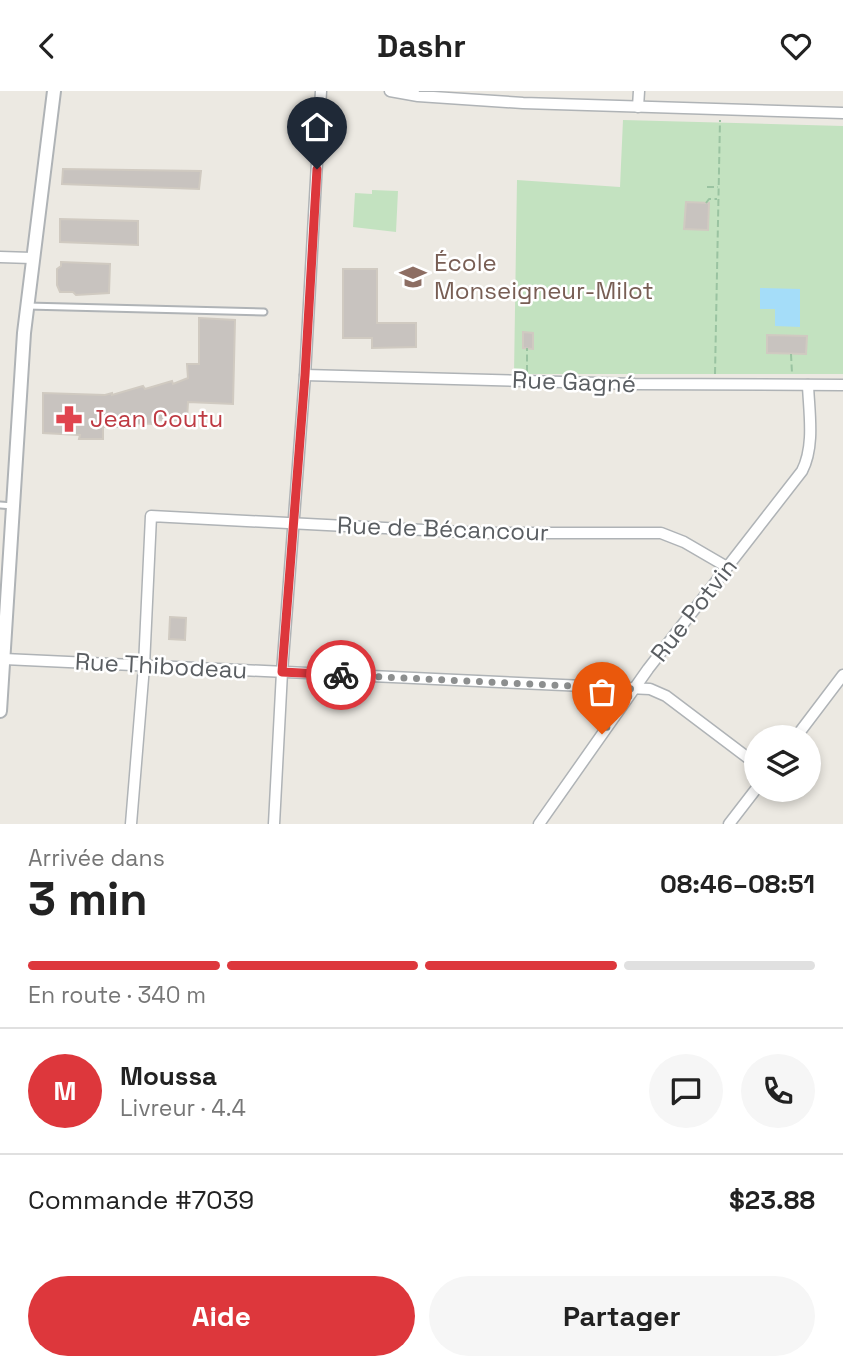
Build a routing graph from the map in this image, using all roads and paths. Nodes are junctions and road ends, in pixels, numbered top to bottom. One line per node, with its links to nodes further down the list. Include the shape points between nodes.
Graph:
1 (54, 91): 15 (street)
2 (321, 91): 20 (street)
3 (390, 91): 6 (street)
4 (523, 91): 6 (street)
5 (639, 91): 7 (street)
6 (523, 103): 7 (street)
7 (638, 107): 8 (street)
8 (720, 109): 9 (street); 11 (path)
9 (843, 113)
10 (707, 187): 11 (path)
11 (719, 187): 12 (path)
12 (718, 199): 13 (path); 22 (path)
13 (706, 203)
14 (0, 257): 15 (street)
15 (32, 258): 16 (street)
16 (27, 306): 17 (lane); 26 (street)
17 (264, 312)
18 (527, 348): 21 (path)
19 (791, 353): 23 (path)
20 (305, 375): 21 (street, Rue Gagné); 27 (street)
21 (527, 381): 22 (street, Rue Gagné)
22 (715, 385): 23 (street, Rue Gagné)
23 (792, 385): 24 (street, Rue Gagné)
24 (808, 385): 25 (street, Rue Gagné); 28 (street, Rue Potvin, via 808,459)
25 (843, 385)
26 (7, 505): 29 (street)
27 (294, 523): 28 (street, Rue de Bécancour, via 482,533 661,533); 30 (street, Rue de Bécancour, via 150,516); 31 (street)
28 (727, 567): 33 (street, Rue Potvin)
29 (2, 658): 30 (street, Rue Thibodeau); 34 (street)
30 (144, 666): 31 (street, Rue Thibodeau); 38 (street)
31 (282, 672): 33 (street, Rue Thibodeau); 39 (street)
32 (843, 675): 35 (street)
33 (634, 689): 36 (street, Rue Thibodeau, via 666,696); 40 (street, Rue Potvin)
34 (0, 711)
35 (805, 725)
36 (744, 755)
37 (746, 802): 41 (street)
38 (131, 824)
39 (274, 824)
40 (538, 824)
41 (729, 824)

